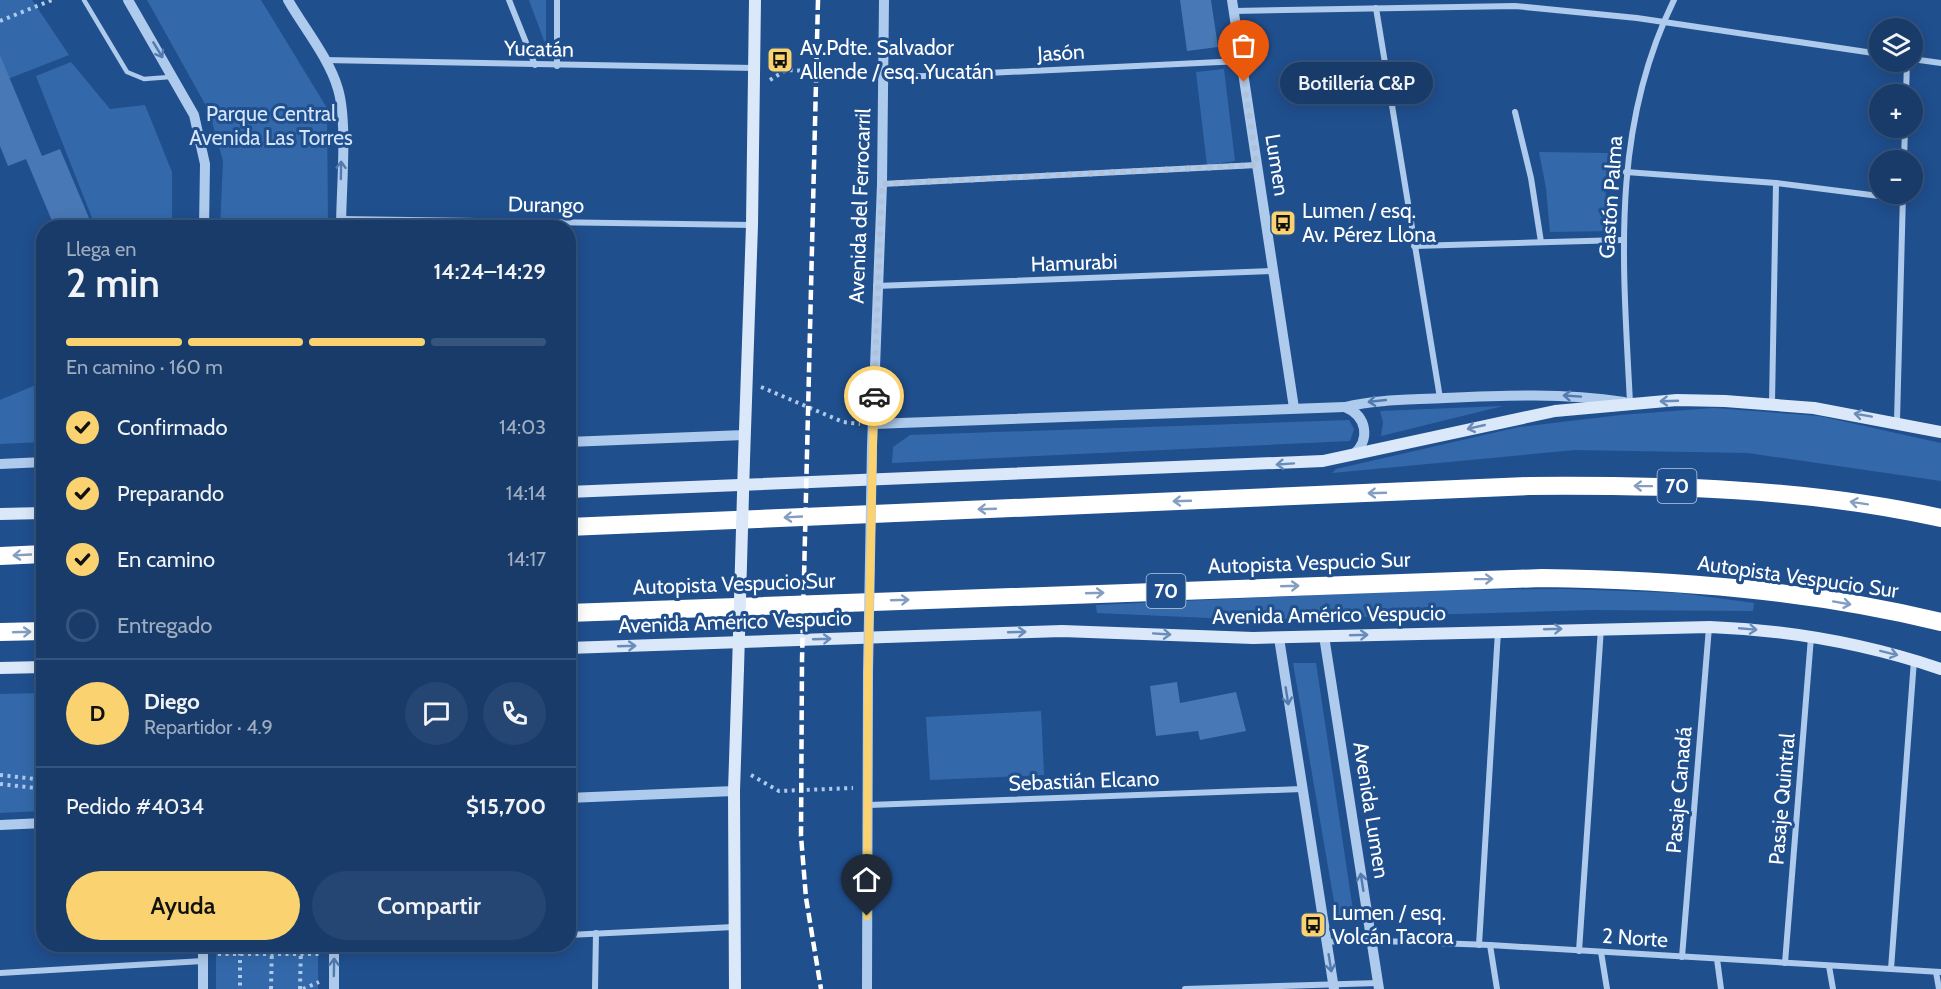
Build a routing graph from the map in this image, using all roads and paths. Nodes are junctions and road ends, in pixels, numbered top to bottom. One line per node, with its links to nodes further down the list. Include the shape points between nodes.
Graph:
1 (52, 0): 12 (path)
2 (84, 0): 22 (lane, via 128,72 144,79)
3 (128, 0): 22 (street, one-way to 22)
4 (288, 0): 15 (street)
5 (509, 0): 19 (street)
6 (557, 0): 20 (street)
7 (755, 0): 21 (main road)
8 (884, 0): 23 (street, Avenida del Ferrocarril)
9 (1674, 0): 13 (street, Gastón Palma)
10 (1233, 6): 11 (street); 16 (street, Lumen)
11 (1376, 8): 13 (street, via 1515,6); 37 (street)
12 (0, 21)
13 (1663, 22): 14 (street); 26 (street, Gastón Palma, via 1639,94)
14 (1869, 52)
15 (324, 60): 19 (street, Yucatán); 32 (street, one-way to 15, via 341,102)
16 (1241, 61): 23 (street, Jasón); 25 (street, Lumen)
17 (1923, 61): 18 (street)
18 (1941, 63)
19 (535, 65): 20 (street, Yucatán)
20 (557, 66): 21 (street, Yucatán)
21 (754, 74): 23 (path, via 772,80 786,70 863,71); 34 (main road)
22 (174, 77): 31 (street, via 194,115 203,147)
23 (883, 78): 28 (street, Avenida del Ferrocarril)
24 (1515, 112): 36 (street, via 1532,178)
25 (1257, 165): 28 (street); 38 (street, Lumen)
26 (1626, 172): 27 (street); 35 (street, Gastón Palma)
27 (1776, 183): 29 (street); 43 (street)
28 (882, 184): 39 (street, Avenida del Ferrocarril)
29 (1869, 193)
30 (1903, 204): 46 (street)
31 (204, 220)
32 (341, 220)
33 (576, 224): 34 (street, Durango)
34 (752, 225): 40 (main road)
35 (1622, 240): 36 (street); 42 (street, Gastón Palma)
36 (1540, 242): 37 (street)
37 (1414, 246): 41 (street)
38 (1273, 271): 39 (street, Hamurabi); 45 (street, Lumen)
39 (876, 286): 47 (street, Avenida del Ferrocarril)
40 (746, 381): 47 (path, via 843,422); 49 (main road)
41 (1440, 398): 42 (street, one-way to 41, via 1546,394); 44 (street, one-way to 44, via 1382,400)
42 (1630, 403): 43 (main road, one-way to 42); 51 (main road, one-way to 51, via 1525,417)
43 (1772, 403): 46 (main road, one-way to 43)
44 (1345, 407): 45 (street); 51 (street, via 1358,415 1365,429 1363,444)
45 (1294, 408): 47 (street)
46 (1897, 421): 48 (main road)
47 (873, 424): 82 (street, Avenida del Ferrocarril, bridge)
48 (1941, 432)
49 (744, 435): 50 (street); 78 (main road, bridge)
50 (576, 442)
51 (1353, 455): 54 (main road, one-way to 54, via 1257,465)
52 (36, 462): 53 (street)
53 (0, 464)
54 (576, 492)
55 (36, 513): 58 (main road)
56 (1916, 513): 57 (highway); 59 (highway, 70); 60 (highway, 70, one-way to 60, via 1733,489 1565,486)
57 (1941, 513)
58 (0, 514)
59 (1941, 518)
60 (576, 527)
61 (36, 554): 62 (highway, one-way to 62)
62 (0, 556)
63 (576, 613): 64 (highway, Autopista Vespucio Sur / 70, one-way to 64, via 1542,578 1764,591)
64 (1941, 622)
65 (1600, 627): 66 (main road, Avenida Américo Vespucio); 68 (main road, Avenida Américo Vespucio, one-way to 65); 97 (street)
66 (1710, 627): 71 (main road, Avenida Américo Vespucio, one-way to 71); 105 (street, Pasaje Canadá)
67 (36, 631): 69 (highway, one-way to 67)
68 (1498, 631): 70 (main road, Avenida Américo Vespucio, one-way to 68); 95 (street)
69 (0, 632)
70 (1324, 636): 72 (main road, Avenida Américo Vespucio); 93 (street, Avenida Lumen, one-way to 70)
71 (1811, 637): 74 (main road, Avenida Américo Vespucio, one-way to 74); 107 (street, Pasaje Quintral)
72 (1279, 638): 73 (main road, Avenida Américo Vespucio, one-way to 72, via 1041,631); 84 (street, one-way to 84)
73 (576, 648)
74 (1914, 660): 77 (main road, Avenida Américo Vespucio); 109 (street)
75 (36, 667): 76 (main road)
76 (0, 668)
77 (1941, 669)
78 (735, 768): 82 (path, via 779,791); 85 (main road)
79 (0, 775): 80 (path)
80 (36, 779)
81 (0, 784): 83 (path)
82 (868, 786): 87 (street, Avenida del Ferrocarril)
83 (36, 788)
84 (1302, 789): 87 (street, Sebastián Elcano); 94 (street)
85 (734, 791): 86 (street); 90 (main road)
86 (576, 798)
87 (869, 805): 121 (street, Avenida del Ferrocarril)
88 (36, 823): 89 (street)
89 (0, 825)
90 (735, 927): 91 (street); 120 (main road)
91 (596, 933): 92 (street); 119 (street)
92 (576, 934)
93 (1371, 940): 94 (street, 2 Norte); 95 (street, 2 Norte); 113 (street, Avenida Lumen)
94 (1327, 942): 112 (street, one-way to 112)
95 (1479, 945): 96 (street, 2 Norte)
96 (1490, 945): 97 (street, 2 Norte); 123 (street)
97 (1579, 951): 100 (street, 2 Norte)
98 (312, 952): 102 (path)
99 (334, 952): 118 (street, one-way to 99)
100 (1601, 952): 105 (street, 2 Norte); 124 (street)
101 (203, 953): 103 (path); 111 (street); 114 (street)
102 (301, 953): 104 (path); 117 (path)
103 (240, 954): 104 (path); 115 (path)
104 (272, 954): 116 (path)
105 (1682, 957): 106 (street, 2 Norte)
106 (1717, 959): 107 (street, 2 Norte); 125 (street)
107 (1785, 963): 108 (street, 2 Norte)
108 (1830, 966): 109 (street, 2 Norte); 126 (street)
109 (1891, 969): 110 (street, 2 Norte)
110 (1939, 972): 127 (street)
111 (0, 973)
112 (1334, 986): 113 (street); 122 (street)
113 (1378, 986)
114 (203, 989)
115 (240, 989)
116 (271, 989)
117 (300, 989)
118 (334, 989)
119 (595, 989)
120 (735, 989)
121 (867, 989)
122 (1185, 989)
123 (1497, 989)
124 (1607, 989)
125 (1721, 989)
126 (1833, 989)
127 (1939, 989)

